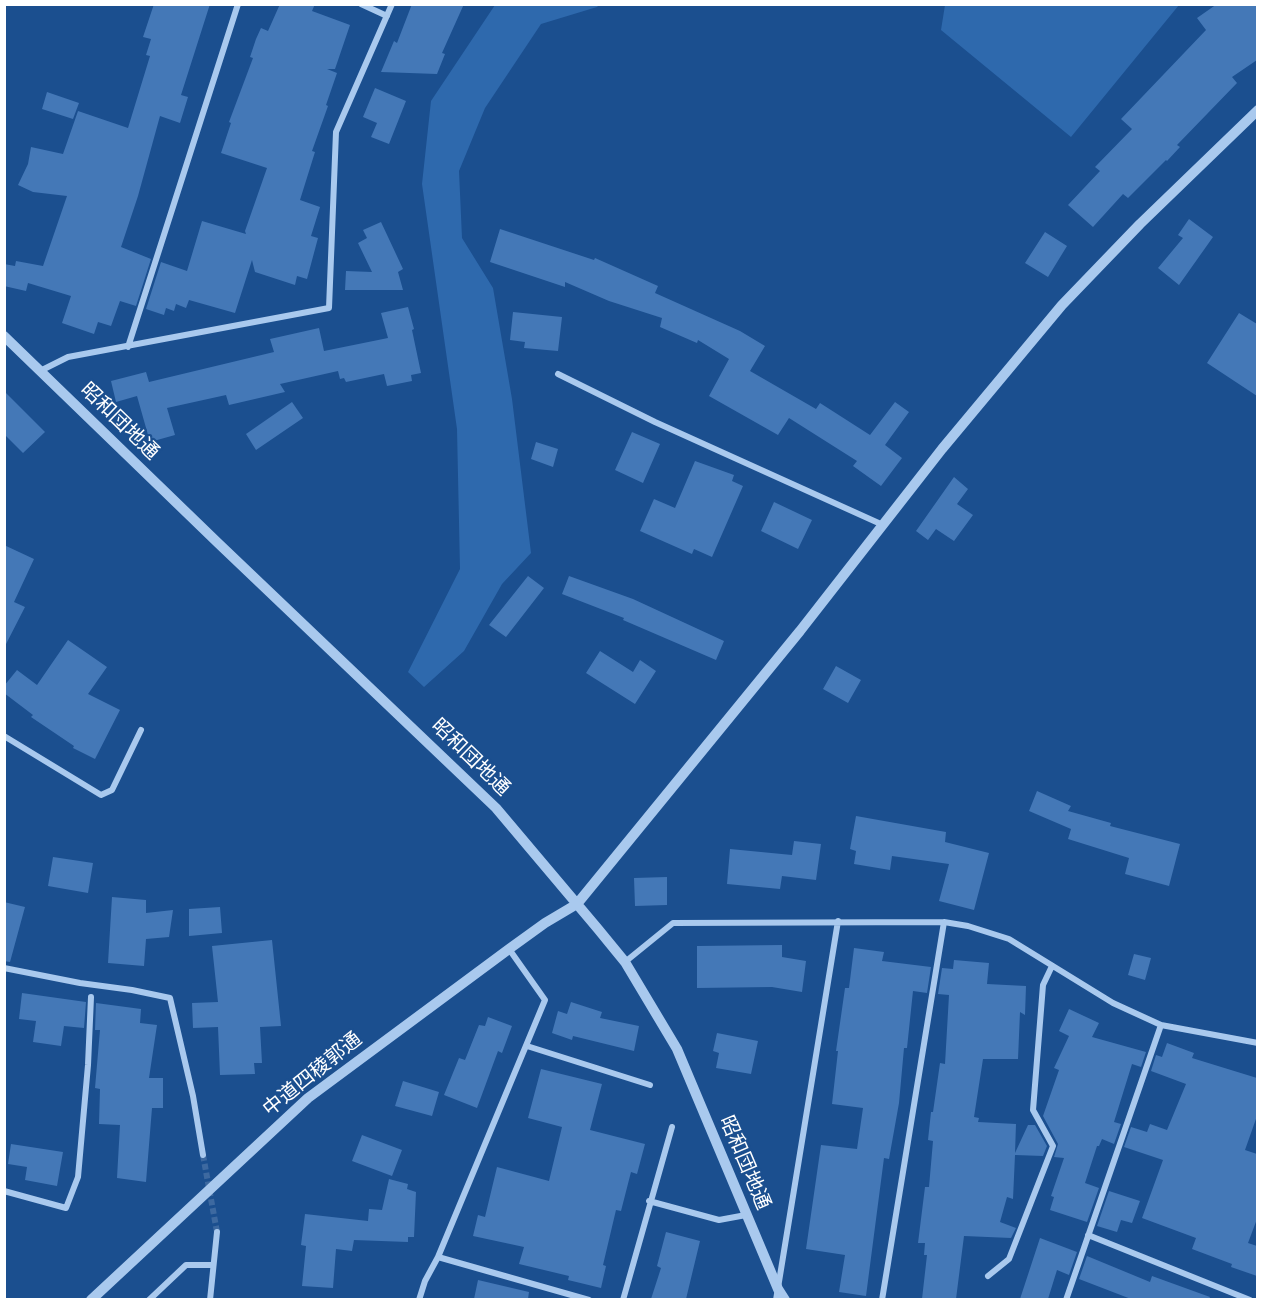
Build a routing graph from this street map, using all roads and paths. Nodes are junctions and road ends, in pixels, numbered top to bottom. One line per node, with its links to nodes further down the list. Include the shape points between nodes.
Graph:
1 (238, 4): 7 (street)
2 (361, 4): 4 (street)
3 (392, 4): 4 (street)
4 (387, 16): 7 (street, via 336,132 329,308)
5 (1257, 110): 10 (street, via 1062,305)
6 (4, 336): 8 (street, 昭和団地通)
7 (128, 347): 8 (street, via 68,357)
8 (40, 371): 13 (street, 昭和団地通, via 496,808)
9 (558, 374): 10 (street)
10 (883, 525): 13 (street)
11 (141, 730): 12 (street, via 112,790 101,795)
12 (4, 736)
13 (577, 904): 16 (street, 中道四稜郭通); 17 (street, 昭和団地通)
14 (838, 921): 15 (street); 17 (street, via 673,923); 35 (street)
15 (944, 922): 18 (street, via 1009,939); 43 (street)
16 (509, 948): 23 (street, via 545,1000); 36 (street, 中道四稜郭通, via 308,1098)
17 (625, 962): 29 (street, 昭和団地通, via 677,1049)
18 (1052, 966): 21 (street, via 1113,1004); 34 (street, via 1043,985 1033,1110 1053,1146 1009,1259)
19 (4, 968): 26 (street, via 170,998)
20 (91, 997): 27 (street, via 78,1177 66,1208)
21 (1161, 1024): 22 (street); 31 (street)
22 (1257, 1042)
23 (527, 1046): 24 (street); 32 (street)
24 (650, 1085)
25 (672, 1127): 28 (street)
26 (203, 1155)
27 (4, 1191)
28 (649, 1201): 29 (street, via 719,1220); 41 (street)
29 (746, 1215): 35 (street, 昭和団地通)
30 (217, 1232): 33 (street)
31 (1088, 1235): 44 (street); 45 (street)
32 (438, 1257): 39 (street); 40 (street)
33 (213, 1264): 37 (street, via 186,1265); 38 (street)
34 (988, 1276)
35 (777, 1294): 42 (street, 昭和団地通)
36 (91, 1299)
37 (149, 1299)
38 (210, 1299)
39 (419, 1299)
40 (589, 1299)
41 (623, 1299)
42 (785, 1299)
43 (882, 1299)
44 (1066, 1299)
45 (1250, 1299)

